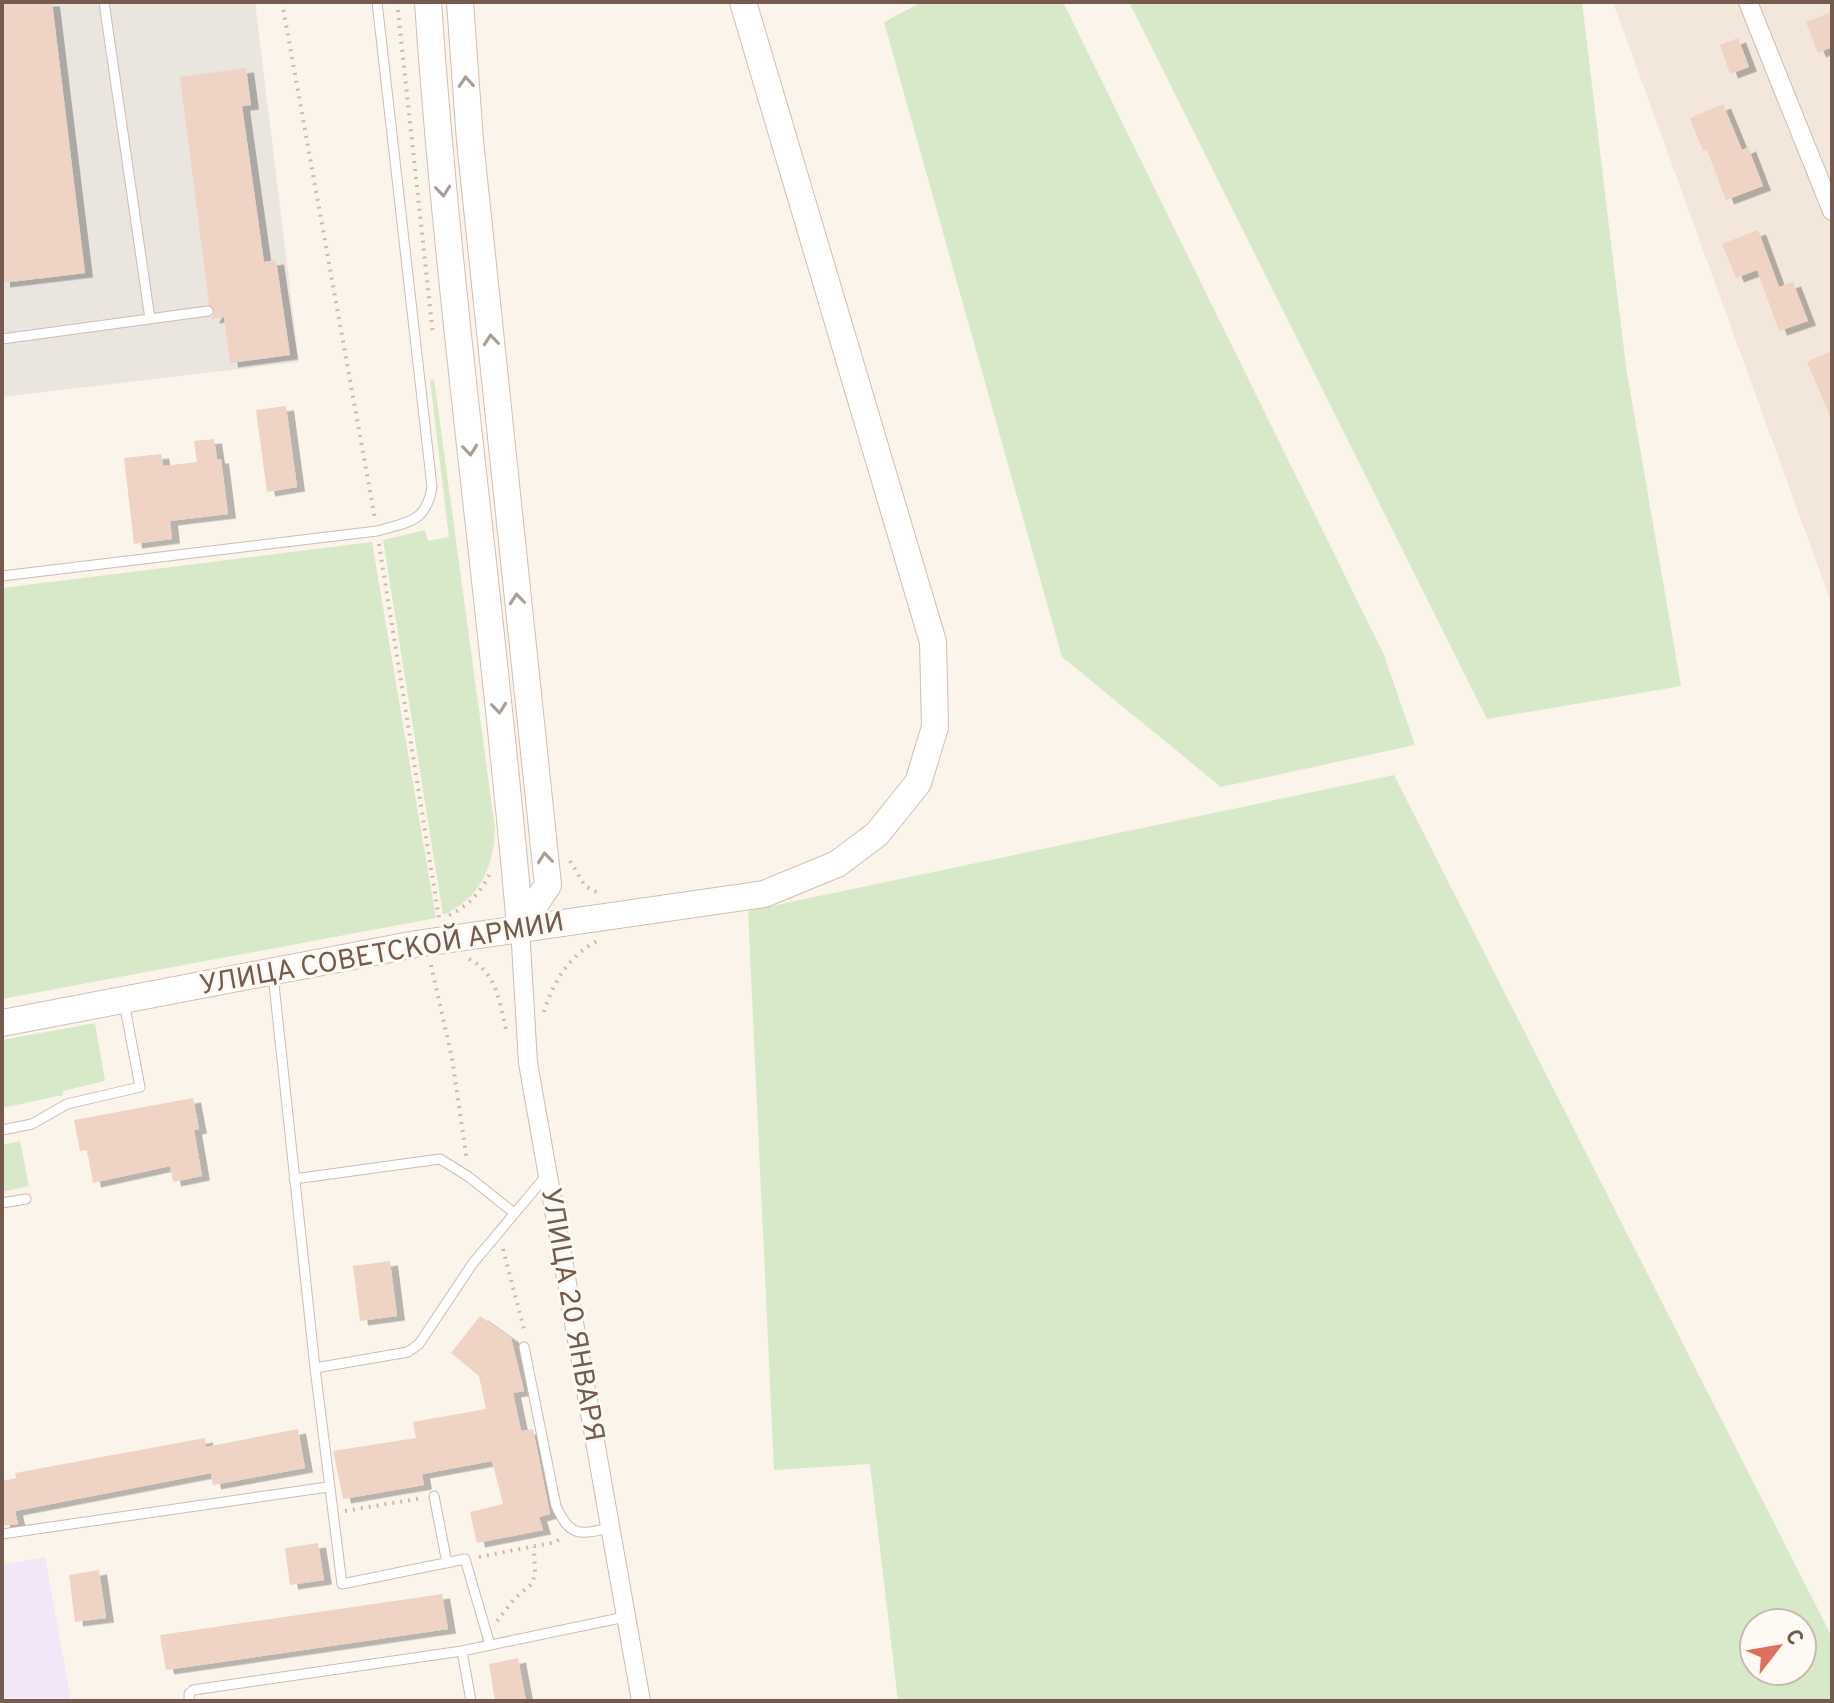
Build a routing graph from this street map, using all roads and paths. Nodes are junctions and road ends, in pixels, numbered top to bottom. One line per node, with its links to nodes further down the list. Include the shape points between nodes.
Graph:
1 (104, 2): 11 (lane)
2 (282, 2): 14 (path)
3 (377, 2): 14 (lane, via 432,487 423,514)
4 (397, 2): 13 (path)
5 (428, 2): 17 (main road, one-way to 17)
6 (460, 2): 17 (main road, one-way to 6, via 548,885)
7 (743, 2): 17 (main road, УЛИЦА СОВЕТСКОЙ АРМИИ, via 933,642 935,727 918,783 877,834 837,864 764,894)
8 (1748, 2): 9 (street)
9 (1832, 211)
10 (208, 311): 11 (lane)
11 (150, 319): 12 (lane)
12 (2, 339)
13 (435, 347)
14 (377, 531): 15 (lane); 16 (path, via 439,920 473,899)
15 (2, 576)
16 (492, 866)
17 (520, 927): 19 (main road, УЛИЦА СОВЕТСКОЙ АРМИИ); 23 (street, УЛИЦА 20 ЯНВАРЯ, via 528,1063)
18 (426, 956): 24 (path, via 442,1007)
19 (273, 972): 20 (main road, УЛИЦА СОВЕТСКОЙ АРМИИ); 25 (lane)
20 (124, 1000): 21 (main road, УЛИЦА СОВЕТСКОЙ АРМИИ); 22 (lane, via 140,1087 67,1104 32,1124)
21 (2, 1023)
22 (2, 1130)
23 (546, 1176): 28 (lane); 35 (street, УЛИЦА 20 ЯНВАРЯ)
24 (469, 1177): 25 (lane, via 440,1159); 28 (lane)
25 (294, 1179): 31 (lane)
26 (26, 1199): 27 (lane)
27 (2, 1203)
28 (514, 1213): 29 (lane)
29 (499, 1232): 30 (path, via 526,1333); 31 (lane, via 419,1344 408,1352)
30 (524, 1347): 36 (lane, via 556,1506)
31 (315, 1368): 32 (lane)
32 (328, 1487): 34 (lane); 37 (lane)
33 (434, 1496): 34 (path); 40 (lane)
34 (332, 1513): 40 (lane, via 342,1584)
35 (609, 1528): 36 (lane, via 582,1534); 41 (street, УЛИЦА 20 ЯНВАРЯ)
36 (571, 1529): 38 (path, via 556,1542)
37 (2, 1534)
38 (534, 1547): 39 (path); 42 (path, via 532,1584 495,1624)
39 (465, 1559): 40 (lane); 42 (lane)
40 (447, 1563)
41 (625, 1617): 42 (lane); 46 (street, УЛИЦА 20 ЯНВАРЯ)
42 (490, 1645): 43 (lane)
43 (462, 1651): 44 (lane, via 193,1690); 45 (lane)
44 (189, 1701)
45 (471, 1701)
46 (641, 1701)

